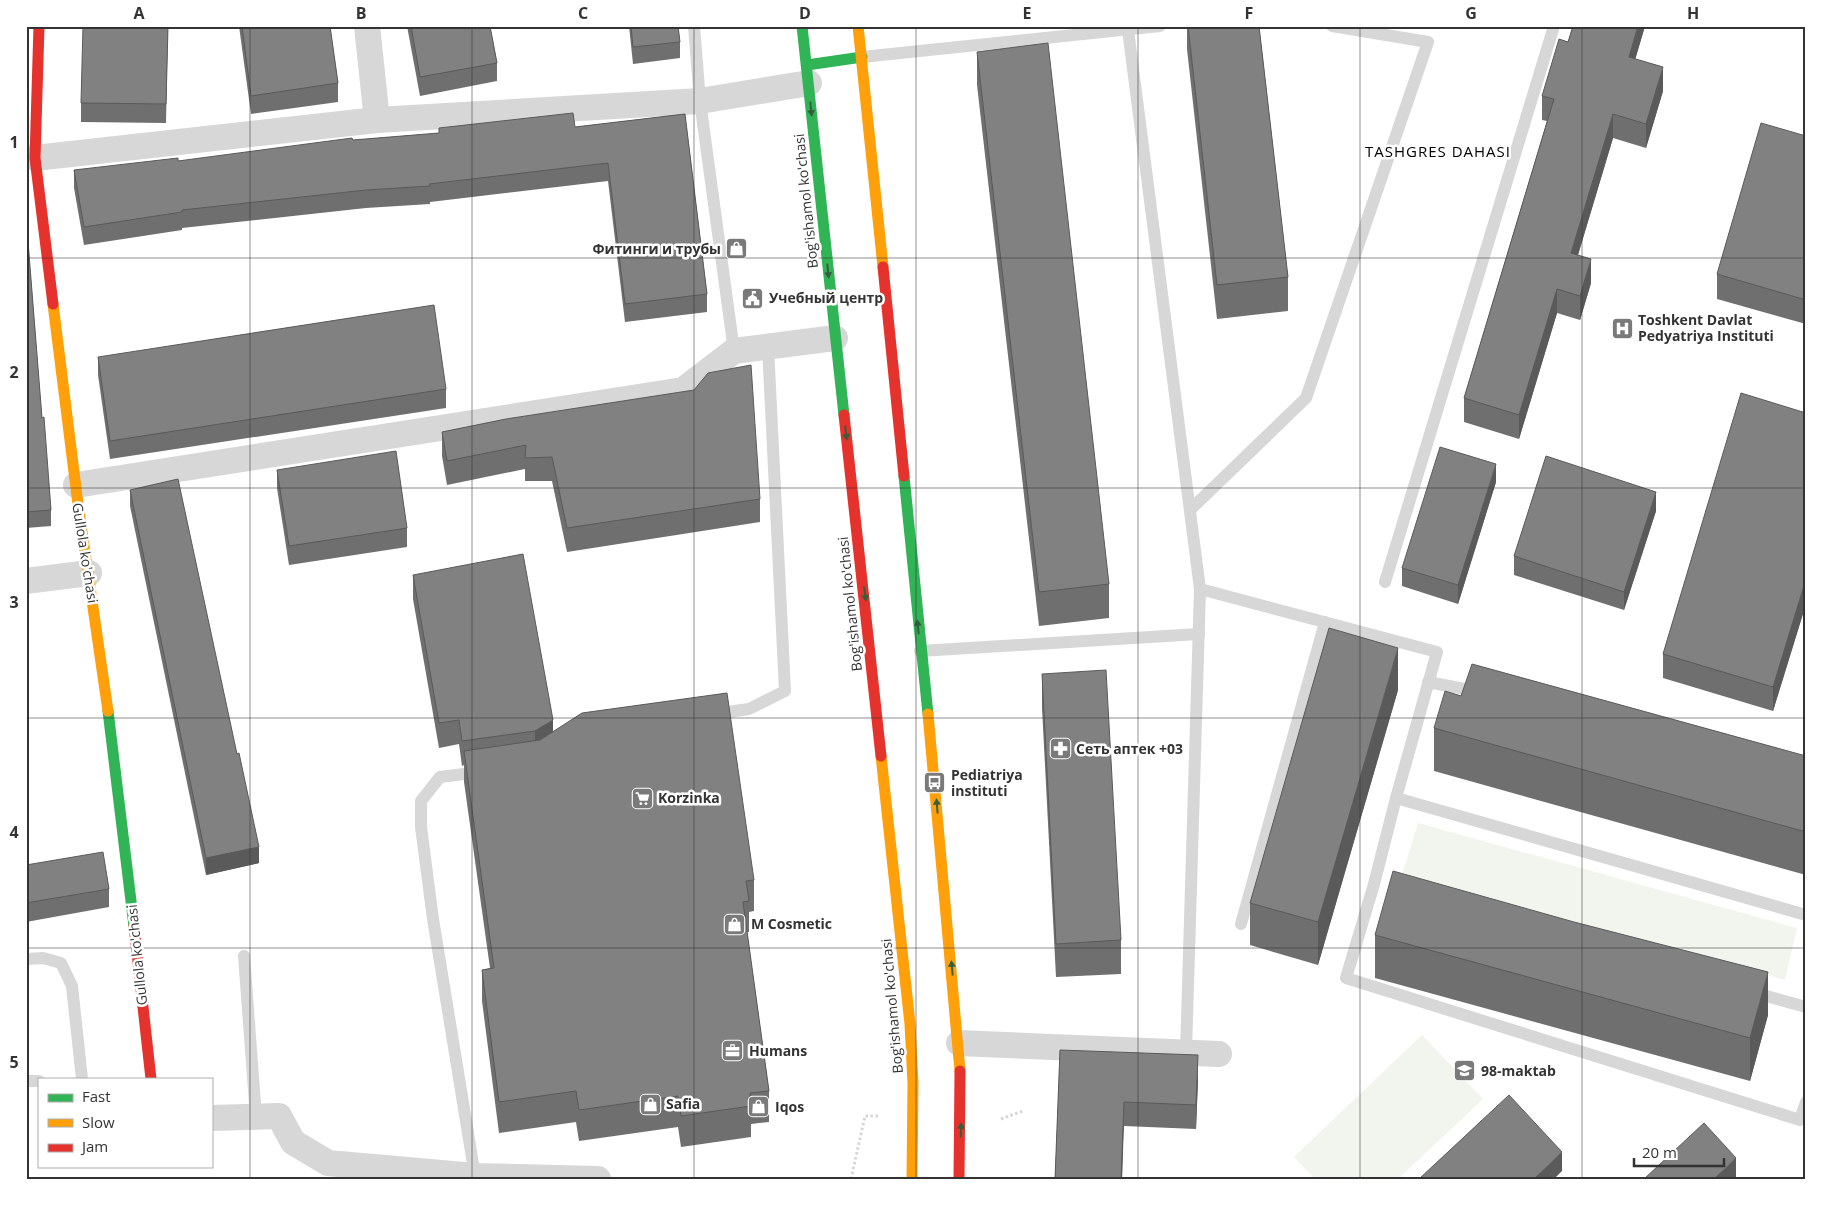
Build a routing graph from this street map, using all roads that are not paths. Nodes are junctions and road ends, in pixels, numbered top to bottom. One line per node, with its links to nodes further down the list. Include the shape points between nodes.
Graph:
1 (39, 26): 14 (main road, Gullola ko'chasi)
2 (367, 26): 13 (street)
3 (694, 26): 12 (lane)
4 (802, 26): 11 (main road, Bog'ishamol ko'chasi)
5 (858, 26): 10 (main road)
6 (1160, 26): 9 (lane)
7 (1332, 26): 19 (lane, via 1428,42 1306,398)
8 (1554, 26): 22 (lane)
9 (1128, 30): 10 (lane); 19 (lane)
10 (862, 57): 11 (main road); 26 (main road, one-way to 10)
11 (808, 74): 12 (street); 15 (main road, Bog'ishamol ko'chasi, one-way to 15)
12 (700, 101): 13 (street); 17 (lane)
13 (377, 120): 14 (street)
14 (35, 158): 18 (main road, Gullola ko'chasi)
15 (835, 338): 16 (street); 48 (main road, Bog'ishamol ko'chasi, one-way to 48, via 910,1024)
16 (768, 347): 17 (street); 29 (lane, via 785,691 749,709)
17 (734, 351): 18 (street, via 683,390)
18 (76, 485): 20 (main road, Gullola ko'chasi)
19 (1190, 510): 23 (lane)
20 (89, 573): 21 (street); 42 (main road, Gullola ko'chasi)
21 (26, 581)
22 (1385, 582)
23 (1200, 589): 24 (lane); 25 (lane)
24 (1325, 622): 27 (lane, via 1437,652); 33 (lane)
25 (1199, 634): 26 (lane); 39 (lane)
26 (920, 650): 38 (main road, one-way to 26)
27 (1428, 682): 28 (lane); 31 (lane)
28 (1494, 695)
29 (701, 716)
30 (489, 770): 46 (lane, via 440,777 421,801 421,827 434,919)
31 (1396, 798): 32 (lane); 43 (lane, via 1379,886 1346,978 1800,1120)
32 (1806, 914)
33 (1241, 924)
34 (244, 956): 44 (lane)
35 (26, 959): 41 (lane, via 43,958 61,963 72,986)
36 (1739, 988): 37 (lane)
37 (1806, 1007)
38 (959, 1043): 39 (street); 49 (main road, one-way to 38)
39 (1186, 1052): 40 (street)
40 (1219, 1054)
41 (82, 1078)
42 (151, 1078)
43 (1806, 1102)
44 (256, 1117): 45 (street); 46 (street, via 280,1116 293,1142 328,1163)
45 (212, 1118)
46 (475, 1176): 47 (street)
47 (598, 1179)
48 (912, 1179)
49 (959, 1179)

